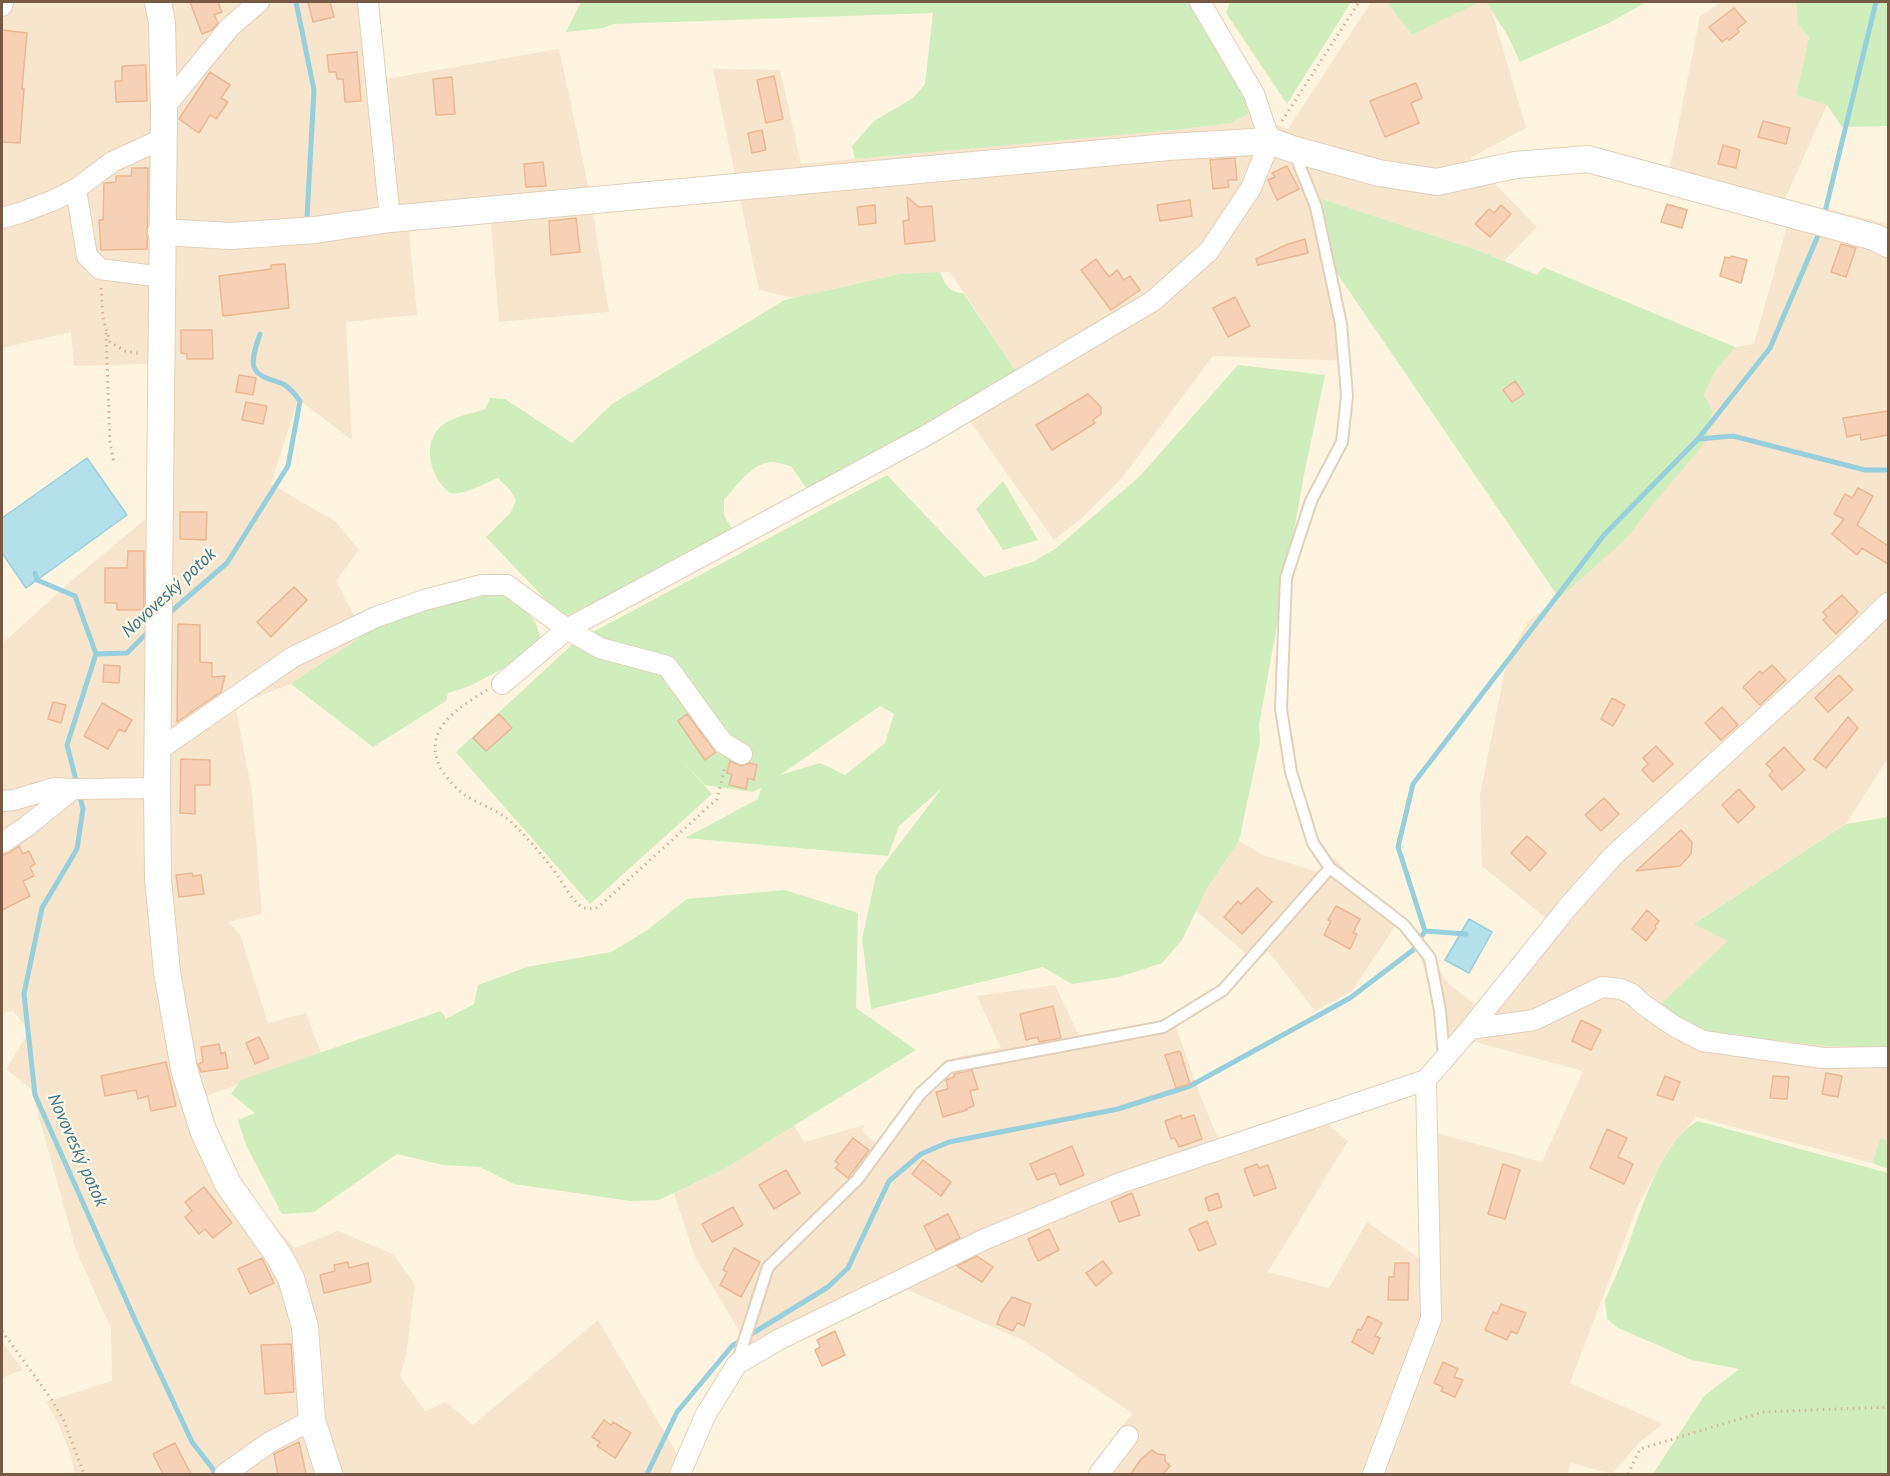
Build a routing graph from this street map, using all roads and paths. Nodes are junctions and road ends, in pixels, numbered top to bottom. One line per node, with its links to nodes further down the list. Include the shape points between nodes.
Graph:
1 (3, 2): 7 (street)
2 (158, 2): 8 (street)
3 (259, 2): 8 (street, via 230,27)
4 (368, 2): 13 (street)
5 (1200, 2): 10 (street)
6 (1359, 2): 10 (path)
7 (2, 6)
8 (164, 108): 9 (street)
9 (162, 139): 11 (street, via 112,162); 14 (street)
10 (1281, 145): 13 (street, via 1168,147); 15 (street, via 1379,173 1437,182 1515,165 1588,159); 22 (street, via 1209,251 1153,301 927,435); 30 (lane, via 1316,207 1341,324 1347,396 1342,442 1311,501 1286,578 1281,709 1291,772 1313,843)
11 (76, 189): 12 (street); 16 (street, via 87,256)
12 (2, 218)
13 (390, 219): 14 (street, via 231,236)
14 (161, 232): 17 (street)
15 (1888, 244)
16 (100, 269): 17 (street); 18 (path)
17 (162, 277): 19 (street)
18 (106, 333): 19 (path, via 110,342 125,351); 20 (path)
19 (161, 358): 24 (street)
20 (114, 463)
21 (1888, 603): 31 (street, via 1613,856)
22 (567, 629): 23 (street); 24 (street, via 507,585 482,585 424,600 376,617 293,657); 25 (street, via 600,648 668,666 723,743)
23 (502, 684): 25 (path, via 463,706 437,732 435,751 442,771 462,793 513,824 583,908 595,909 717,799)
24 (157, 751): 26 (street)
25 (736, 751)
26 (156, 788): 27 (street); 38 (street, via 158,879 167,972 184,1069 203,1130 228,1184 291,1278 305,1328)
27 (73, 789): 28 (street, via 54,788); 29 (street)
28 (2, 801)
29 (2, 843)
30 (1330, 868): 33 (lane, via 1404,925 1430,958); 36 (lane, via 1222,990 1163,1027 949,1067 920,1094 857,1180 768,1267)
31 (1470, 1029): 32 (street, via 1534,1020 1602,987 1632,994 1674,1026 1703,1041 1823,1058); 33 (street)
32 (1888, 1058)
33 (1444, 1059): 34 (street)
34 (1426, 1080): 36 (street, via 1120,1182 983,1240); 45 (street, via 1431,1319)
35 (2, 1330): 40 (path, via 64,1421)
36 (740, 1356): 43 (street, via 705,1416)
37 (1888, 1407): 46 (path, via 1763,1412 1640,1449)
38 (312, 1420): 41 (street, via 270,1442); 42 (street)
39 (1128, 1436): 44 (street)
40 (84, 1474)
41 (225, 1474)
42 (329, 1474)
43 (680, 1474)
44 (1099, 1474)
45 (1373, 1474)
46 (1628, 1474)

